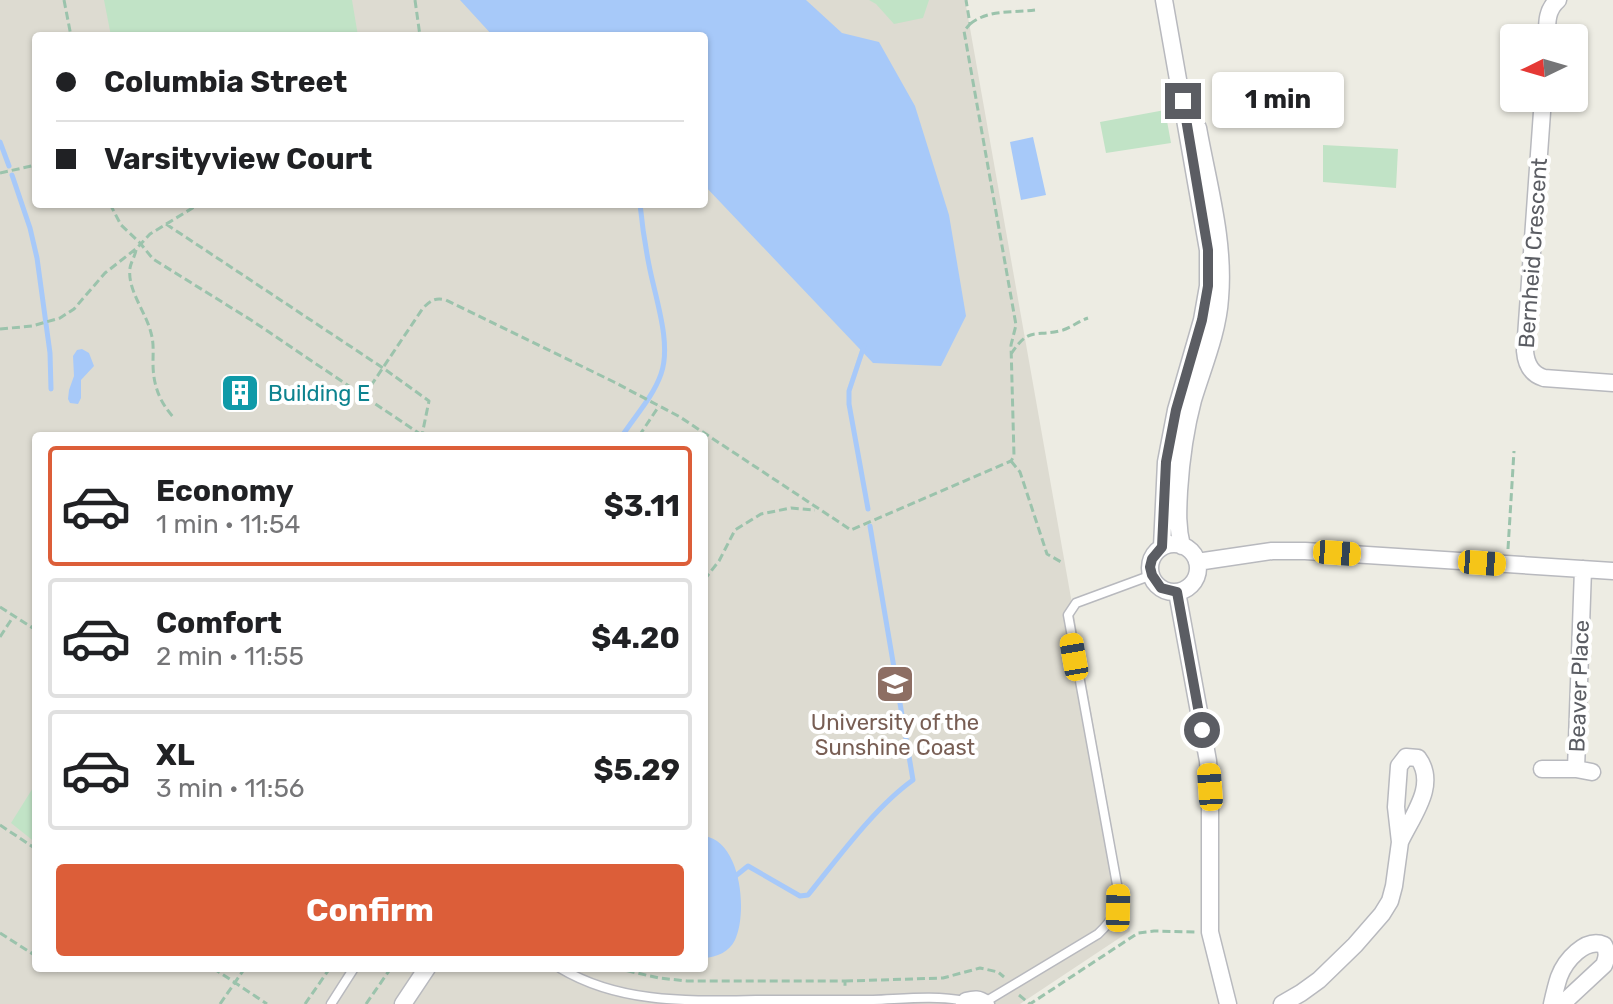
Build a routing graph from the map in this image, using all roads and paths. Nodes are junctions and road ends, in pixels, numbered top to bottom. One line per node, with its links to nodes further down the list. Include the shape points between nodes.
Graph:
1 (64, 0): 10 (path)
2 (415, 0): 11 (path)
3 (966, 0): 8 (path)
4 (1164, 0): 13 (street)
5 (1175, 0): 13 (street)
6 (1558, 0): 9 (street)
7 (1035, 10): 8 (path, via 987,14)
8 (970, 24): 24 (path, via 964,31 1016,325)
9 (1548, 24)
10 (70, 32)
11 (419, 32)
12 (1542, 112): 26 (street, Bernheid Crescent, via 1527,363 1544,378)
13 (1195, 139): 22 (street, via 1218,229 1220,301)
14 (32, 166): 15 (path)
15 (0, 173)
16 (112, 208): 19 (path)
17 (192, 208): 18 (path)
18 (166, 224): 19 (path); 25 (path)
19 (140, 243): 20 (path); 27 (path, via 153,259)
20 (137, 248): 23 (path, via 60,318); 29 (path, via 132,283 151,332 157,393)
21 (1088, 318): 24 (path, via 1065,329 1028,335)
22 (1209, 322): 38 (street, via 1180,462); 39 (street, via 1176,410 1166,462)
23 (0, 329)
24 (1011, 354): 36 (path)
25 (383, 368): 27 (path); 28 (path, via 423,308 439,298); 31 (path, via 429,401)
26 (1613, 383)
27 (364, 396): 30 (path)
28 (659, 405): 32 (path); 33 (path)
29 (175, 419)
30 (417, 432)
31 (424, 432)
32 (642, 432)
33 (702, 432)
34 (708, 436): 37 (path)
35 (1514, 451): 42 (path)
36 (1011, 461): 37 (path, via 851,530); 41 (path, via 1020,472 1047,554)
37 (819, 510): 45 (path, via 761,514 735,530)
38 (1182, 546): 39 (street); 40 (street)
39 (1162, 547): 46 (street, via 1152,559)
40 (1197, 562): 42 (street, via 1305,551); 47 (street, via 1197,576)
41 (1063, 563)
42 (1507, 564): 43 (street)
43 (1583, 569): 44 (street); 52 (street, Beaver Place, via 1584,771)
44 (1613, 571)
45 (708, 575)
46 (1152, 575): 47 (street, via 1161,588); 69 (lane, via 1076,603 1068,615 1118,908 1098,934)
47 (1177, 592): 76 (street, via 1208,761 1210,932)
48 (0, 607): 49 (path)
49 (14, 616): 50 (path); 51 (path)
50 (32, 627)
51 (0, 637)
52 (1542, 769)
53 (0, 825): 55 (path)
54 (1400, 842): 77 (street, via 1394,886 1382,914 1319,980)
55 (32, 846)
56 (0, 933): 57 (path)
57 (32, 953)
58 (219, 972): 66 (path)
59 (242, 972): 66 (path)
60 (327, 972): 72 (path)
61 (351, 972): 73 (lane)
62 (388, 972): 74 (path)
63 (424, 972): 75 (street)
64 (568, 972): 67 (lane, via 614,991 664,1000)
65 (633, 972): 67 (path, via 687,981 845,981)
66 (235, 983): 70 (path); 71 (path)
67 (845, 1000): 68 (lane, via 946,998)
68 (965, 1003): 69 (street)
69 (985, 1003)
70 (220, 1004)
71 (267, 1004)
72 (305, 1004)
73 (331, 1004)
74 (366, 1004)
75 (403, 1004)
76 (1228, 1004)
77 (1282, 1004)
78 (1552, 1004): 79 (street, via 1568,961 1585,946 1604,945 1604,965)
79 (1562, 1004)

